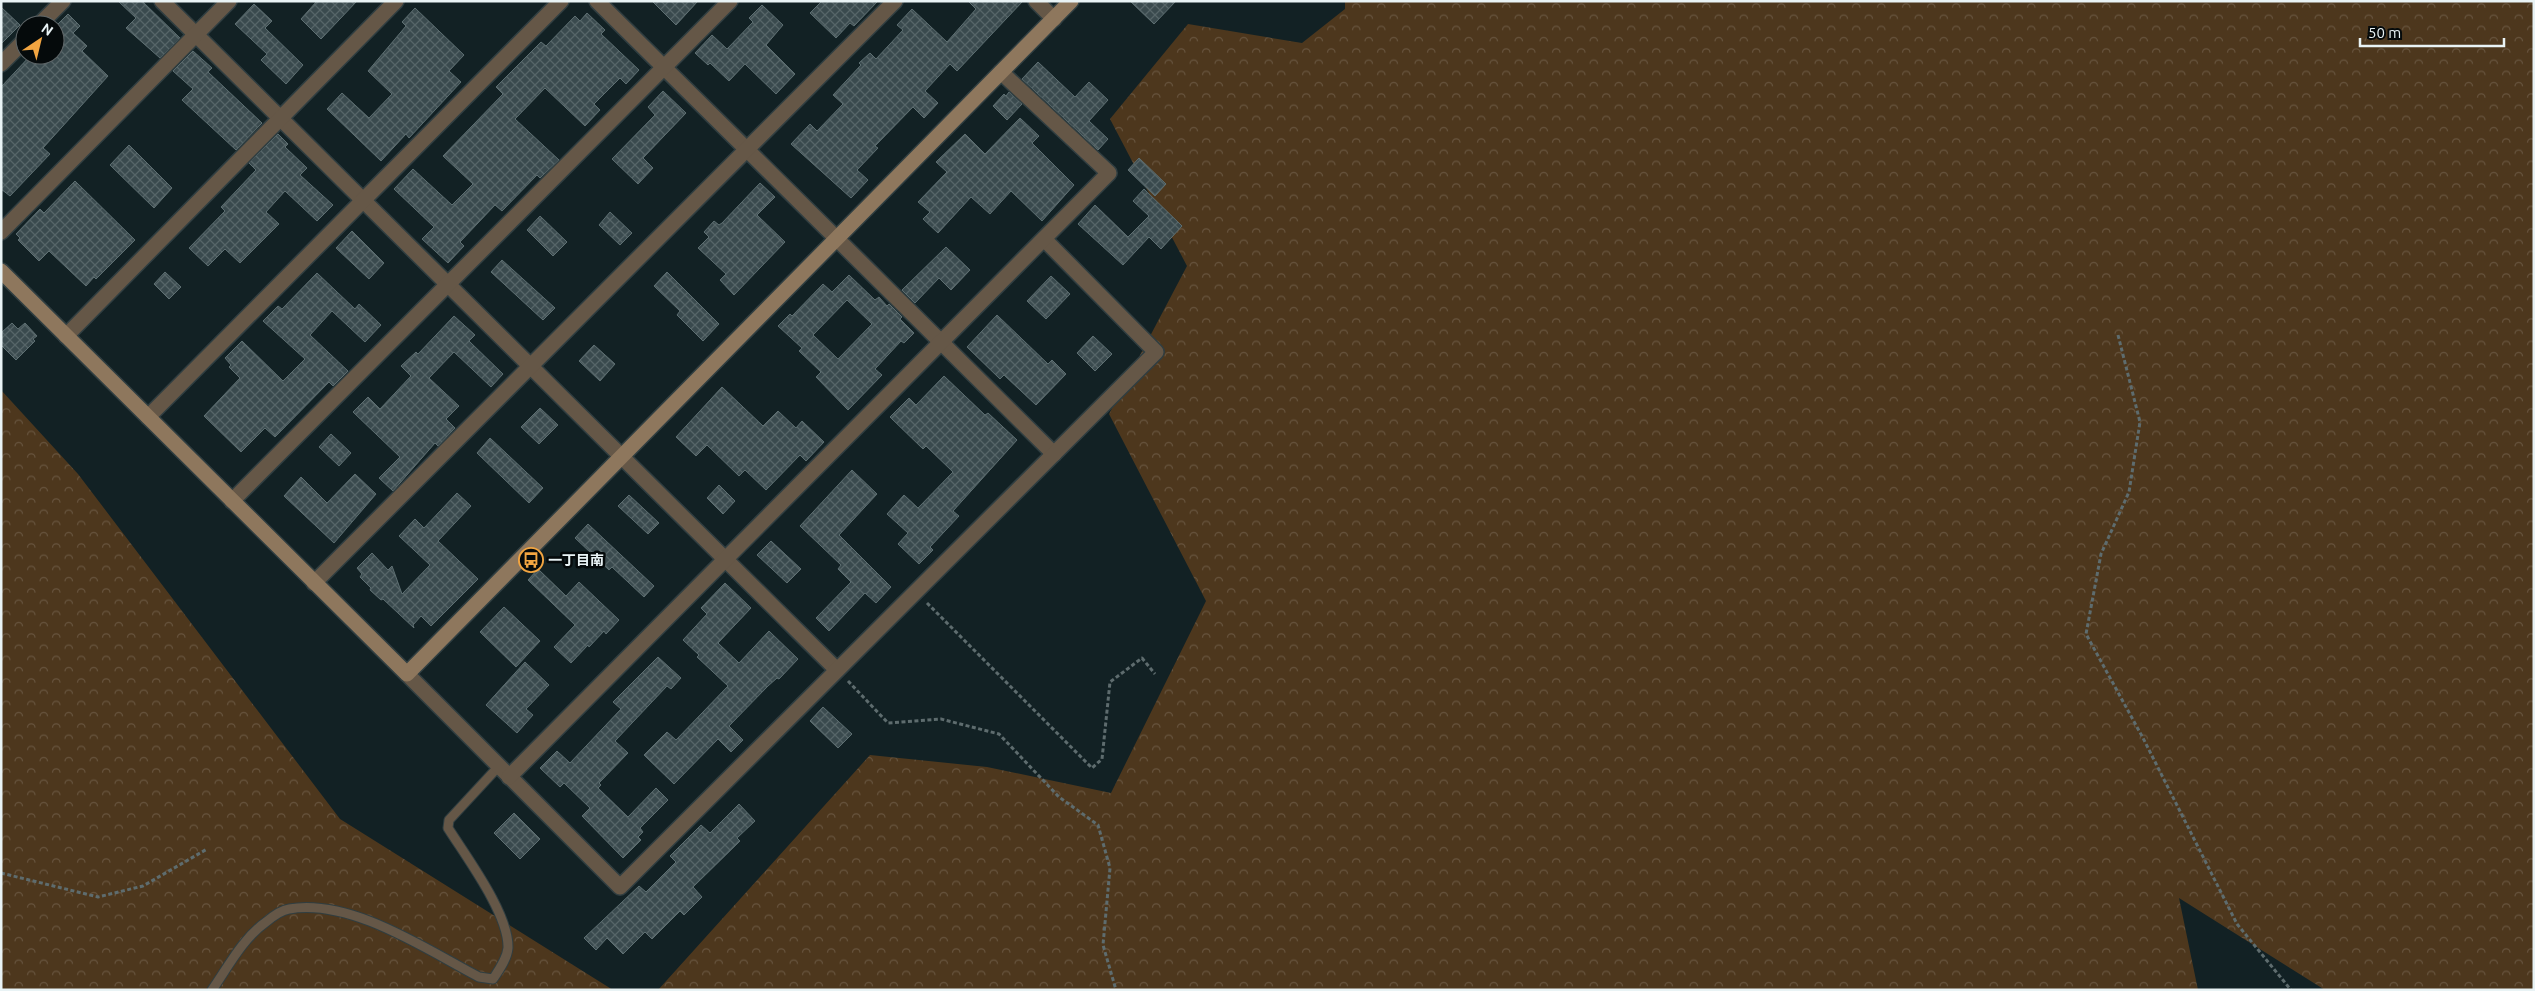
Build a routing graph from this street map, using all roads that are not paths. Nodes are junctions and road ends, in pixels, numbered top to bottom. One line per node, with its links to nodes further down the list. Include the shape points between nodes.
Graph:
1 (63, 1): 11 (street)
2 (162, 1): 13 (street)
3 (229, 1): 13 (street)
4 (396, 1): 18 (street)
5 (561, 1): 20 (street)
6 (598, 1): 16 (street)
7 (730, 1): 16 (street)
8 (895, 1): 19 (street)
9 (1036, 1): 12 (street)
10 (1071, 1): 12 (street)
11 (49, 15)
12 (1054, 19): 17 (street)
13 (196, 35): 18 (street); 21 (street)
14 (15, 50): 15 (street)
15 (1, 64)
16 (664, 67): 19 (street); 25 (street)
17 (1001, 72): 22 (street); 23 (street, via 1109,173)
18 (281, 119): 20 (street); 26 (street)
19 (747, 150): 22 (street); 28 (street)
20 (363, 200): 25 (street); 29 (street)
21 (1, 232)
22 (837, 239): 27 (street); 31 (street)
23 (1044, 239): 27 (street); 30 (street, via 1156,352)
24 (1, 272): 26 (street)
25 (448, 284): 28 (street); 32 (street)
26 (66, 336): 29 (street)
27 (941, 342): 30 (street); 33 (street)
28 (530, 366): 31 (street); 34 (street)
29 (148, 417): 32 (street)
30 (1054, 454): 35 (street)
31 (621, 456): 33 (street); 36 (street)
32 (232, 501): 34 (street)
33 (725, 559): 35 (street); 37 (street)
34 (314, 583): 36 (street)
35 (837, 670): 37 (street, via 620,887)
36 (407, 674): 37 (street)
37 (504, 772): 38 (lane, via 449,820 448,828 502,917 508,948 493,979 479,977 369,919 318,908 288,909 265,922 245,943)
38 (212, 990)

